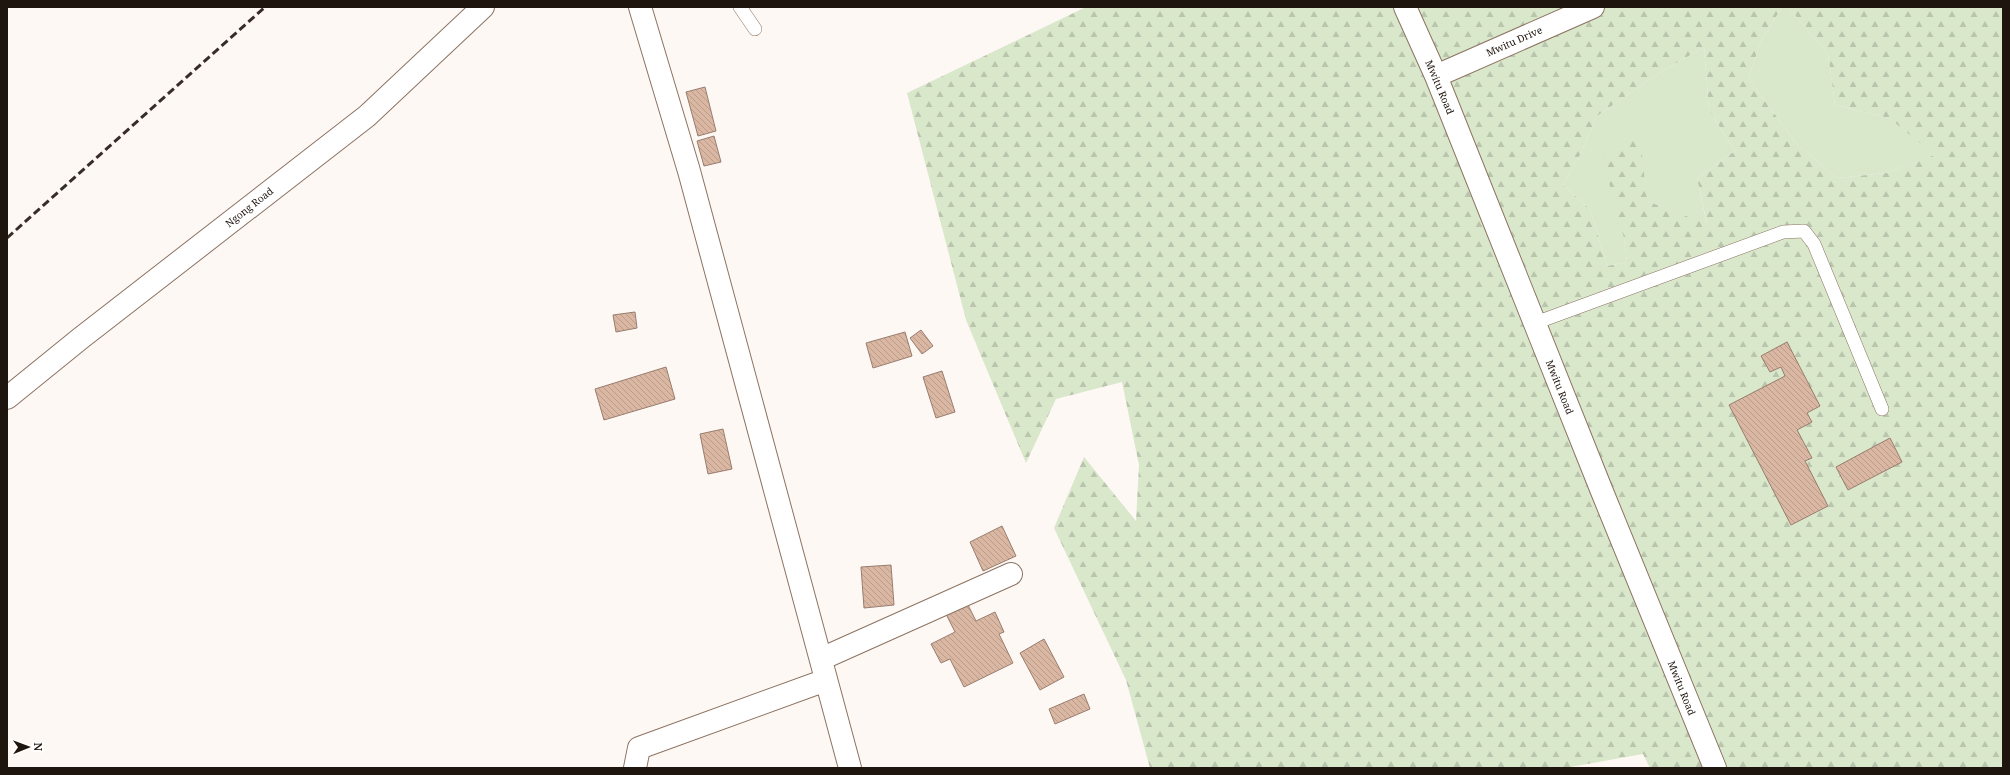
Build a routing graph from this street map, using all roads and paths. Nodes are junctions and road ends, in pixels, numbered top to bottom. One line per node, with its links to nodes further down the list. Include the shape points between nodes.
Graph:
1 (483, 7): 9 (street, Ngong Road, via 367,116)
2 (640, 7): 12 (street, via 689,171)
3 (740, 7): 6 (lane)
4 (1405, 7): 7 (street, Mwitu Road)
5 (1593, 7): 7 (street, Mwitu Drive)
6 (755, 29)
7 (1436, 76): 8 (street, Mwitu Road)
8 (1535, 323): 10 (lane, via 1783,232 1804,231 1814,244); 15 (street, Mwitu Road)
9 (7, 398)
10 (1882, 409)
11 (1011, 574): 12 (street)
12 (824, 669): 13 (street, via 639,748); 14 (street)
13 (635, 768)
14 (850, 768)
15 (1715, 768)

